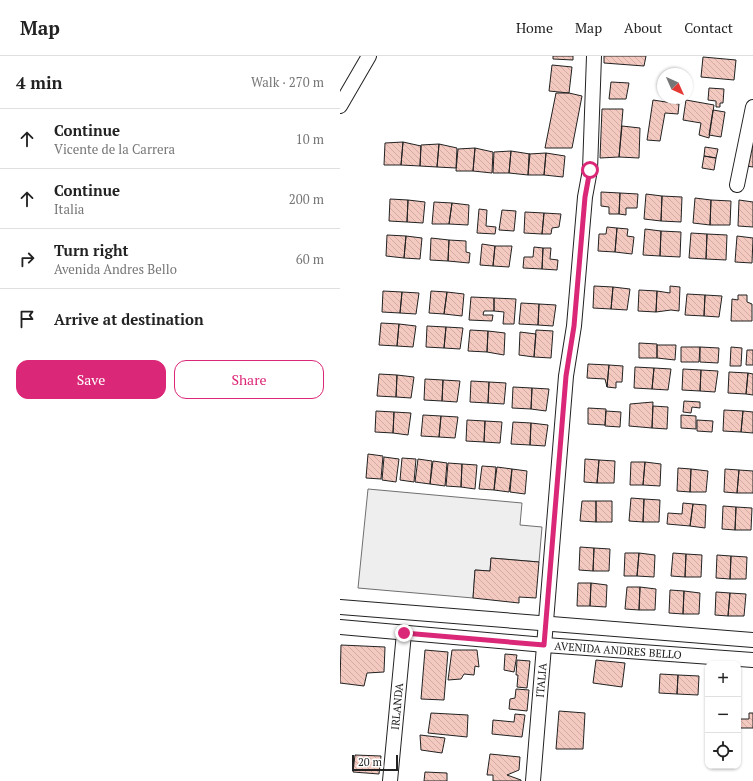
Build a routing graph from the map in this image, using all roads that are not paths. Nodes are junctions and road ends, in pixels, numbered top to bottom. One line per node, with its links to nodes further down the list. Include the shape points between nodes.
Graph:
1 (369, 56): 3 (street)
2 (594, 56): 7 (street, ITALIA, via 590,170 585,197 574,326 566,376)
3 (340, 106)
4 (753, 107): 5 (street)
5 (737, 185)
6 (340, 607): 7 (street, AVENIDA ANDRES BELLO)
7 (546, 624): 10 (street, AVENIDA ANDRES BELLO); 11 (street, ITALIA)
8 (340, 627): 9 (street, AVENIDA ANDRES BELLO)
9 (404, 633): 11 (street, AVENIDA ANDRES BELLO); 13 (street, IRLANDA)
10 (753, 640)
11 (544, 645): 12 (street, AVENIDA ANDRES BELLO); 14 (street, ITALIA)
12 (753, 660)
13 (390, 781)
14 (534, 781)

